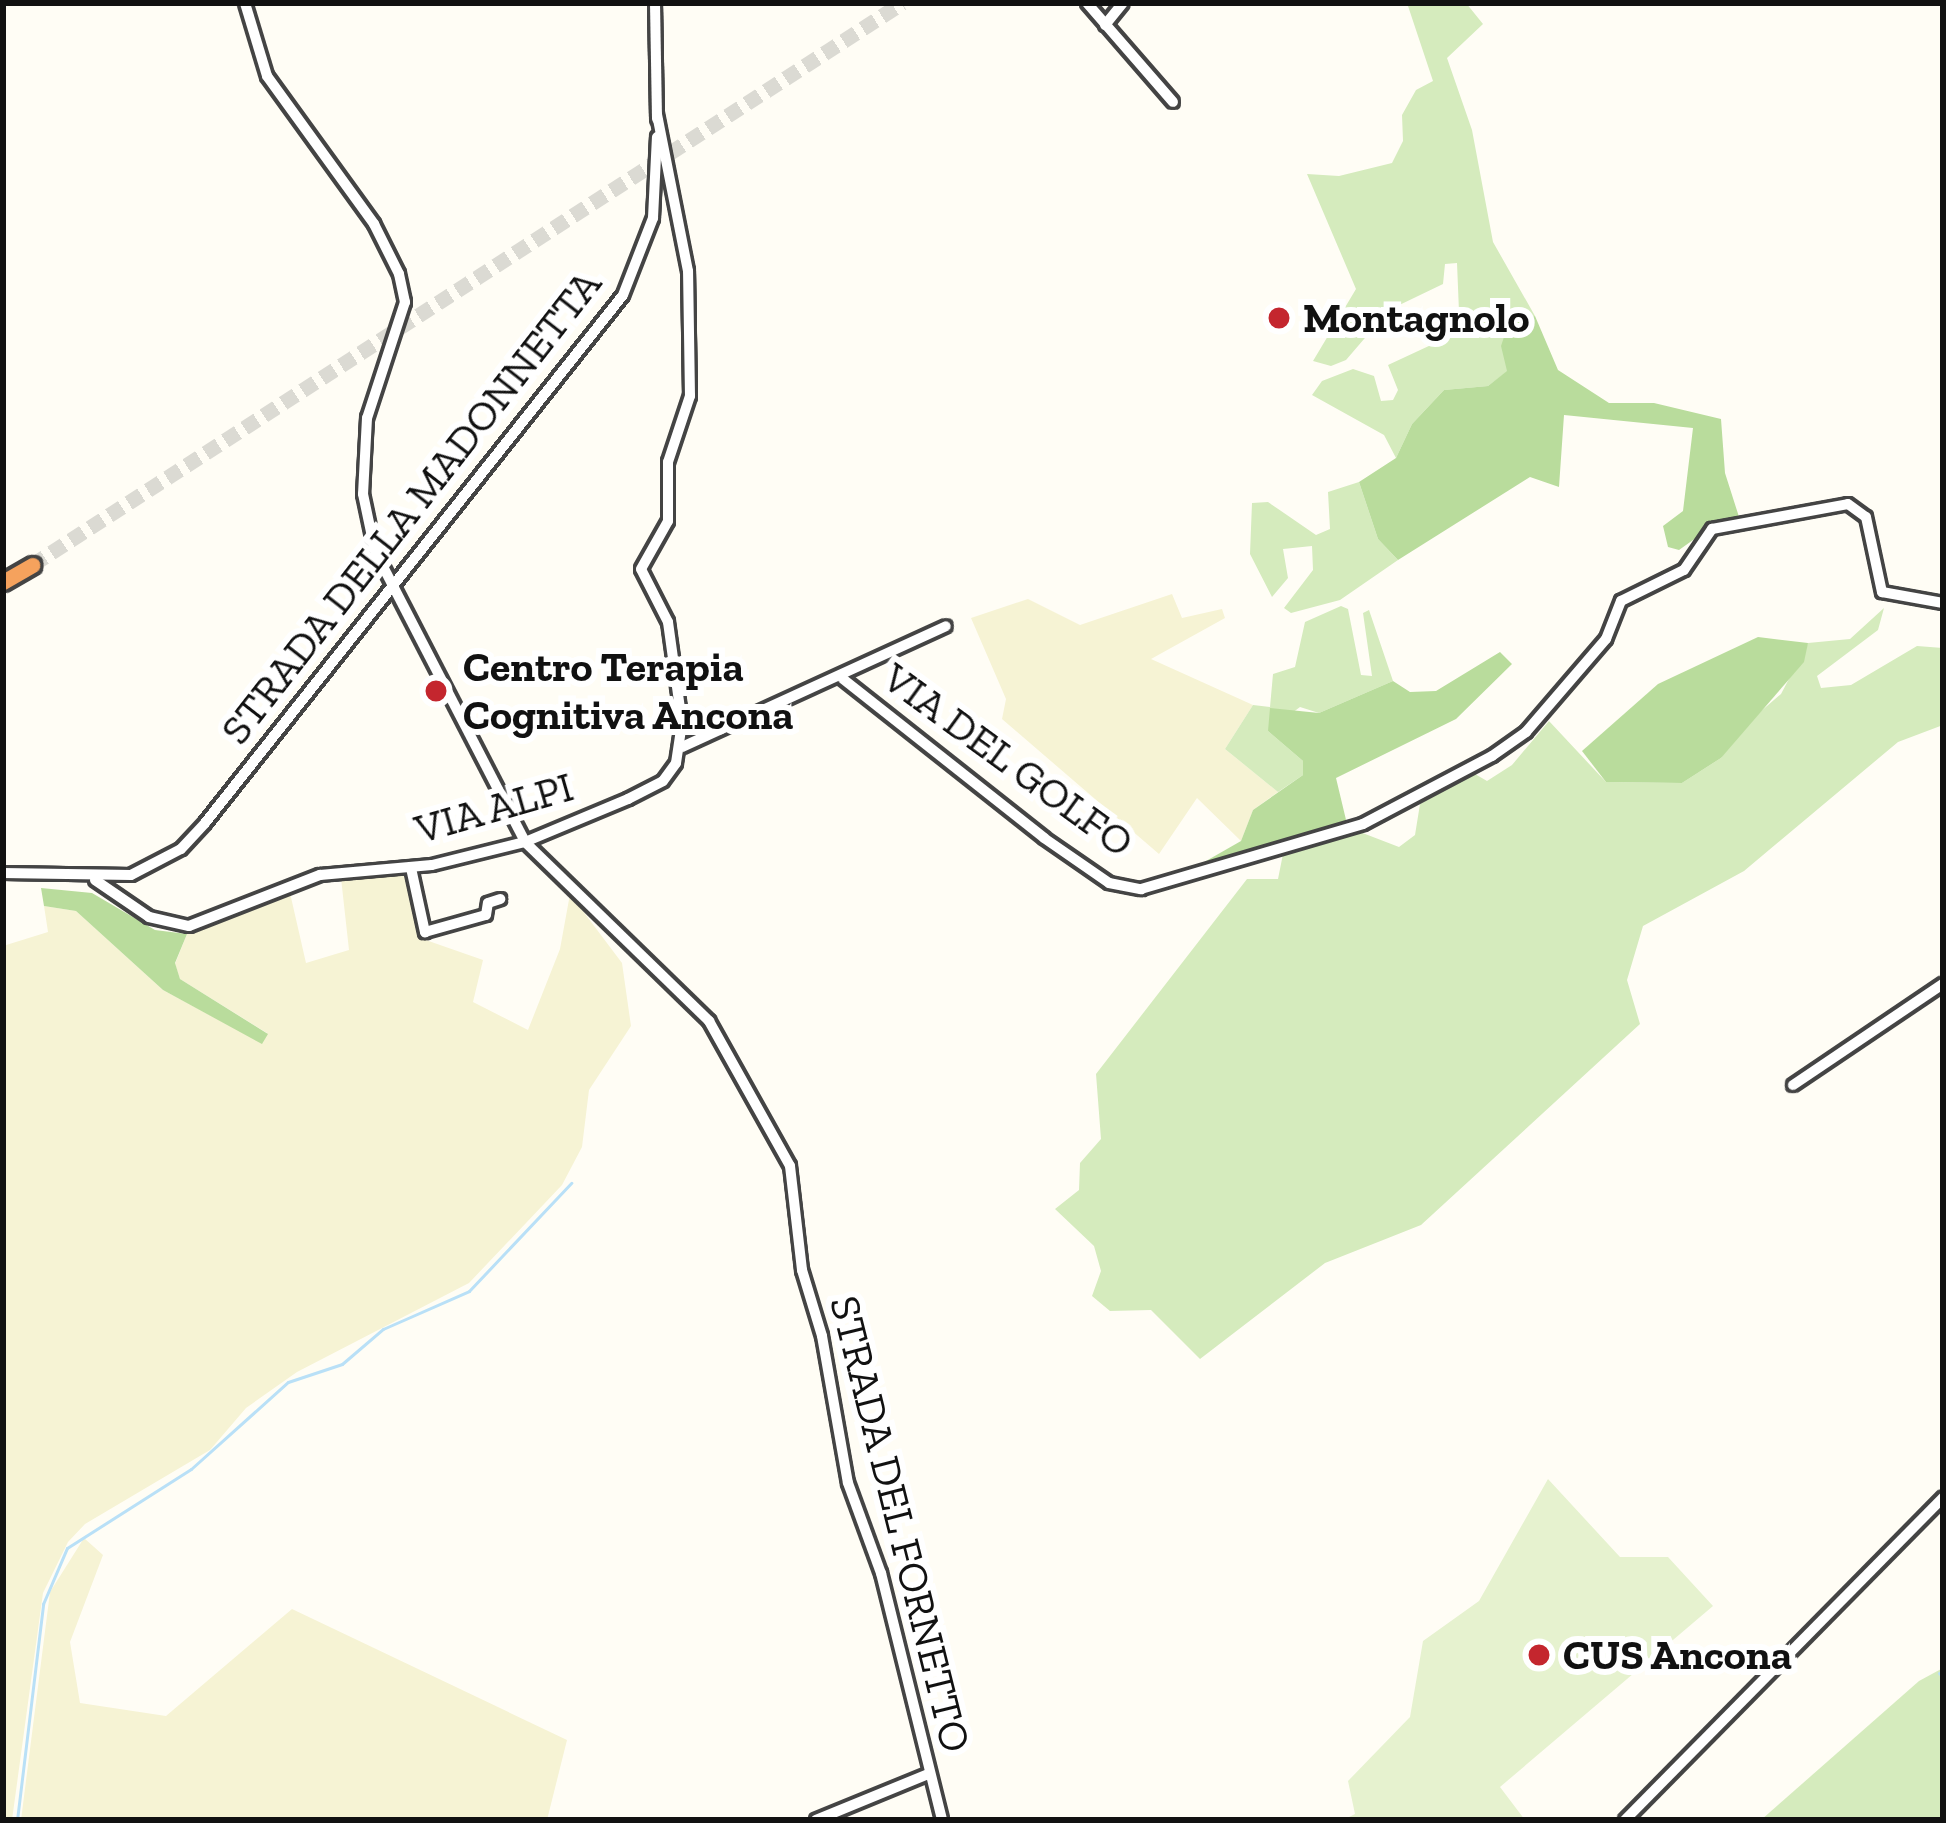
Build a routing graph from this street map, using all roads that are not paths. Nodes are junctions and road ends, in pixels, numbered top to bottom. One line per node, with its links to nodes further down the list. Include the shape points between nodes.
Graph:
1 (245, 3): 10 (street, STRADA DEL FORNETTO, via 267,76 374,224 399,274 405,302 367,418 363,494 376,551)
2 (655, 3): 7 (street, STRADA DELLA MADONNETTA)
3 (1088, 3): 5 (street)
4 (1123, 3): 5 (street)
5 (1105, 26): 6 (street)
6 (1173, 103)
7 (657, 114): 10 (street, STRADA DELLA MADONNETTA, via 653,218 623,295); 14 (street, via 688,271 690,395 668,462 673,502 641,569 668,622)
8 (32, 565): 9 (highway)
9 (3, 582)
10 (397, 582): 15 (street, STRADA DEL FORNETTO, via 482,770); 18 (street, STRADA DELLA MADONNETTA, via 182,849 156,866)
11 (1943, 603): 13 (street, VIA DEL GOLFO, via 1882,592 1867,517 1848,503 1712,529 1684,570 1622,601 1606,639 1526,732 1492,755 1363,824 1142,889 1109,883 1044,838)
12 (946, 626): 13 (street, VIA DEL GOLFO)
13 (843, 679): 14 (street, VIA DEL GOLFO)
14 (682, 747): 15 (street, VIA ALPI, via 663,781)
15 (524, 842): 16 (street, VIA ALPI); 23 (street, STRADA DEL FORNETTO, via 709,1021 790,1166 802,1270 848,1483 881,1573)
16 (411, 868): 18 (street, VIA ALPI, via 320,875 176,927); 19 (street, via 424,932 486,916 488,903)
17 (3, 873): 18 (street, STRADA DELLA MADONNETTA)
18 (95, 880)
19 (500, 899)
20 (1943, 984): 21 (street)
21 (1793, 1085)
22 (1943, 1498): 26 (street)
23 (928, 1774): 24 (street); 25 (street, STRADA DEL FORNETTO)
24 (816, 1820)
25 (942, 1820)
26 (1625, 1820)

